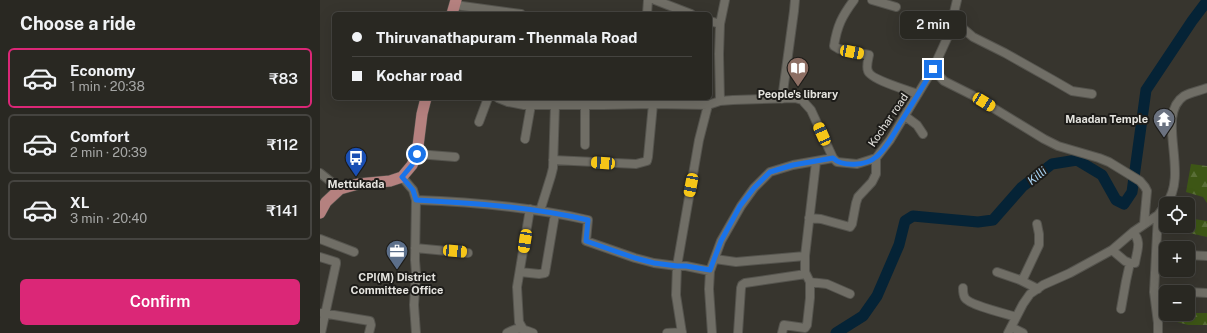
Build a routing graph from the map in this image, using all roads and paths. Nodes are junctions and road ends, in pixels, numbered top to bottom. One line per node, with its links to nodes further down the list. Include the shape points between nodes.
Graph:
1 (648, 0): 11 (street)
2 (655, 0): 12 (street)
3 (725, 0): 15 (street)
4 (795, 0): 20 (street)
5 (854, 0): 18 (street, via 843,16 834,46 868,55 867,69 872,76)
6 (872, 0): 9 (street)
7 (956, 0): 13 (street, Kochar road)
8 (454, 6): 10 (street)
9 (896, 7)
10 (504, 12)
11 (647, 12)
12 (686, 12)
13 (952, 20): 16 (street, Kochar road, via 949,34); 19 (street, via 973,37 1072,91)
14 (712, 22): 15 (street)
15 (720, 24): 25 (street)
16 (933, 69): 18 (street, Kochar road); 54 (street, via 944,82 972,95 1044,139 1058,146 1100,158 1140,181 1147,192)
17 (1207, 88): 45 (street, via 1183,97 1173,111 1171,121 1176,178)
18 (918, 94): 31 (street, Kochar road)
19 (1092, 94)
20 (782, 99): 25 (street); 38 (street, via 795,98 806,104)
21 (428, 100): 36 (main road)
22 (487, 100): 32 (street)
23 (503, 100): 26 (street)
24 (640, 101): 27 (street); 29 (street)
25 (720, 101): 30 (street)
26 (534, 102): 28 (street); 34 (street)
27 (653, 104): 30 (street); 40 (street, via 647,161 636,164)
28 (555, 105): 29 (street); 40 (street)
29 (585, 105): 35 (street)
30 (708, 105): 68 (street, via 699,140)
31 (905, 116): 33 (street, via 917,125); 39 (street, Kochar road)
32 (479, 122)
33 (923, 134)
34 (525, 139)
35 (585, 145)
36 (417, 154): 37 (street); 43 (main road)
37 (455, 157)
38 (833, 158): 39 (street, Kochar road, via 844,164 857,164); 41 (street)
39 (876, 158): 52 (street, via 876,174 858,197 854,220 850,227)
40 (553, 160): 48 (street, via 551,176)
41 (816, 162): 52 (street); 66 (street, via 770,172 740,206 721,241)
42 (320, 173): 44 (street)
43 (402, 177): 44 (main road); 46 (street, via 413,190)
44 (340, 189): 49 (main road, via 326,202)
45 (1170, 197)
46 (416, 200): 47 (street); 57 (street)
47 (530, 209): 48 (street); 70 (street)
48 (540, 211): 50 (street)
49 (320, 213)
50 (555, 214): 68 (street, via 588,220 586,241 635,258); 70 (street, via 545,273)
51 (1158, 215): 54 (street); 61 (street)
52 (809, 218): 63 (street)
53 (1037, 224): 73 (street, via 1039,245)
54 (1144, 224): 55 (street)
55 (1133, 232): 58 (street); 67 (street, via 1139,242 1135,263)
56 (320, 239): 59 (street)
57 (415, 248): 60 (street); 89 (street)
58 (1112, 250): 67 (street); 76 (street)
59 (354, 252)
60 (468, 253)
61 (1156, 253): 77 (street)
62 (1195, 255): 64 (street)
63 (805, 256): 66 (street, via 736,262); 72 (street)
64 (1207, 256)
65 (320, 257): 83 (street, via 336,262)
66 (715, 259): 69 (street)
67 (1130, 263): 82 (street)
68 (677, 266): 69 (street); 93 (street, via 676,295)
69 (710, 270): 94 (street)
70 (520, 272): 85 (street, via 518,316)
71 (997, 272): 73 (street)
72 (806, 274): 74 (street); 95 (street, via 742,285)
73 (1022, 281): 76 (street)
74 (810, 282): 81 (street, via 827,284); 96 (street, via 807,325 805,328 784,326)
75 (963, 288): 84 (street, via 967,300)
76 (1038, 289): 84 (street, via 1030,294)
77 (1154, 292): 78 (street); 98 (street)
78 (1159, 292)
79 (1195, 292): 80 (street)
80 (1207, 292)
81 (850, 294)
82 (1121, 309)
83 (323, 313): 87 (street); 88 (street, via 370,321)
84 (1016, 317): 86 (street)
85 (523, 329): 90 (street, via 513,329); 91 (street)
86 (1009, 330): 97 (street)
87 (321, 333)
88 (370, 333)
89 (416, 333)
90 (507, 333)
91 (533, 333)
92 (667, 333): 93 (street)
93 (682, 333)
94 (712, 333)
95 (738, 333)
96 (782, 333)
97 (1023, 333)
98 (1158, 333)

